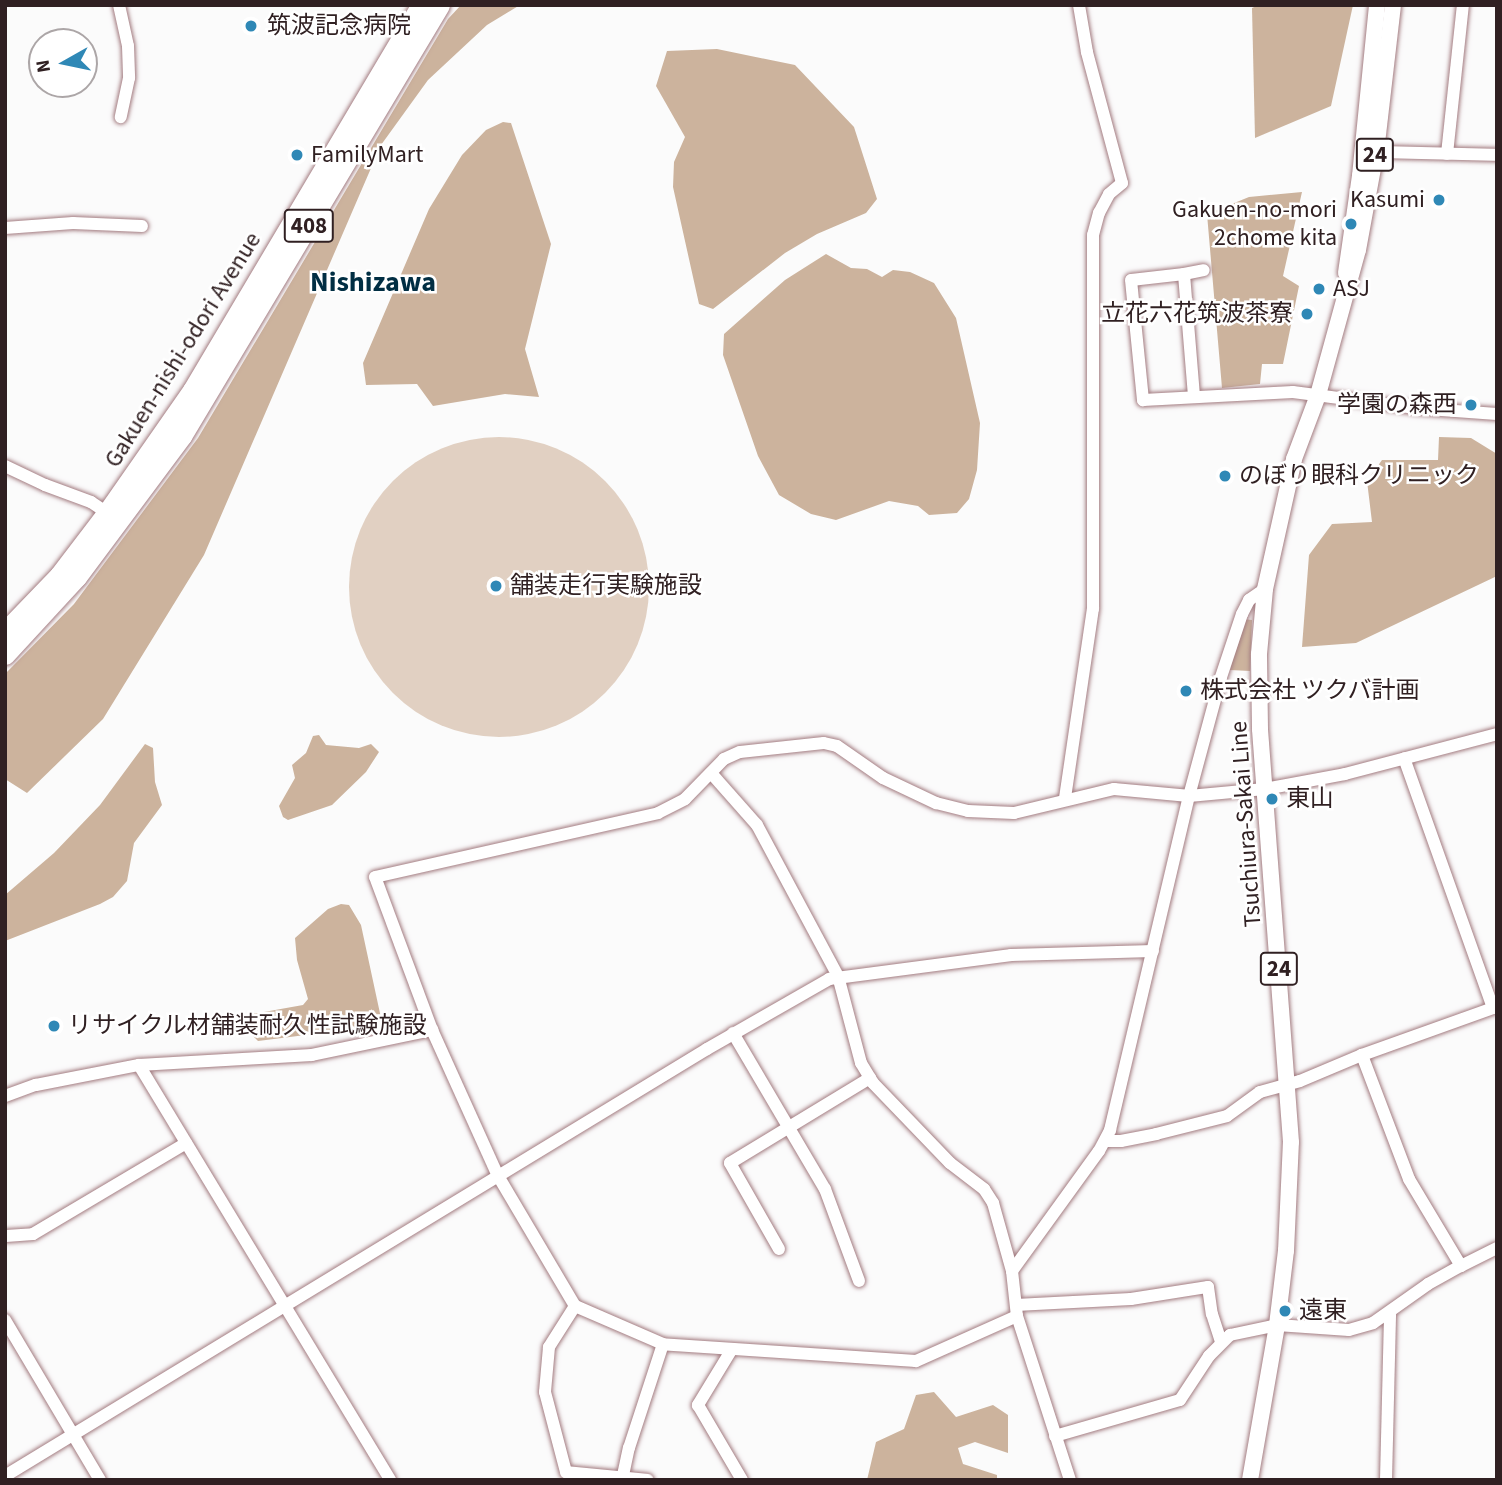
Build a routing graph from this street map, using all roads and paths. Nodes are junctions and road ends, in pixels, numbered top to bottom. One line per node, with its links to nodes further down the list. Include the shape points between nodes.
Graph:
1 (119, 5): 7 (street, via 129,78)
2 (1079, 5): 29 (street, via 1122,183 1109,194 1093,235 1093,609)
3 (1377, 5): 15 (main road, 24, via 1360,176 1347,249)
4 (1393, 5): 8 (main road, 24)
5 (1463, 5): 9 (street)
6 (427, 7): 20 (highway, Gakuen-nishi-odori Avenue / 408, via 182,436)
7 (121, 117)
8 (1376, 152): 9 (street); 15 (main road, 24)
9 (1447, 154): 10 (street)
10 (1497, 155)
11 (142, 226): 12 (street, via 73,223)
12 (5, 229)
13 (1203, 270): 14 (street)
14 (1184, 274): 17 (street); 17 (street, via 1131,280 1143,400)
15 (1345, 303): 16 (main road, 24)
16 (1318, 395): 17 (street); 18 (street); 21 (main road, Tsuchiura-Sakai Line / 24, via 1294,459)
17 (1194, 396)
18 (1497, 414)
19 (5, 466): 20 (street, via 91,502)
20 (114, 517): 22 (highway, Gakuen-nishi-odori Avenue / 408); 23 (highway, Gakuen-nishi-odori Avenue / 408, via 77,577)
21 (1265, 589): 27 (main road, Tsuchiura-Sakai Line / 24, via 1259,679); 28 (street, via 1249,600 1242,614)
22 (5, 631)
23 (5, 655)
24 (1497, 734): 25 (street)
25 (1404, 758): 27 (street); 34 (street, via 1493,1008)
26 (711, 773): 29 (street, via 724,759 740,752 824,743 837,746 908,790 968,811 1014,813); 31 (street, via 757,825); 32 (street, via 685,799 658,813 374,877)
27 (1265, 789): 28 (street); 37 (main road, Tsuchiura-Sakai Line / 24)
28 (1189, 796): 29 (street, via 1114,789); 30 (street)
29 (1065, 799)
30 (1153, 951): 31 (street, via 1011,956); 40 (street)
31 (838, 976): 33 (street); 36 (street, via 861,1063)
32 (432, 1030): 35 (street, via 312,1055); 42 (street)
33 (733, 1033): 39 (street); 42 (street)
34 (1362, 1055): 37 (street); 46 (street, via 1409,1179)
35 (139, 1065): 38 (street, via 36,1084); 41 (street)
36 (870, 1078): 39 (street); 47 (street, via 950,1163 984,1189 993,1203)
37 (1289, 1084): 40 (street, via 1260,1093 1227,1116); 54 (main road, Tsuchiura-Sakai Line / 24, via 1289,1196)
38 (5, 1097)
39 (789, 1127): 45 (street, via 730,1163); 48 (street, via 825,1189)
40 (1105, 1141): 47 (street)
41 (186, 1143): 43 (street, via 33,1234); 49 (street)
42 (498, 1177): 49 (street); 50 (street)
43 (5, 1236)
44 (1497, 1248): 46 (street)
45 (779, 1249)
46 (1461, 1266): 52 (street, via 1428,1284)
47 (1012, 1271): 51 (street)
48 (859, 1281)
49 (286, 1305): 58 (street); 63 (street)
50 (575, 1306): 56 (street); 61 (street, via 550,1347 545,1392 566,1472)
51 (1017, 1311): 55 (street, via 1208,1287); 57 (street, via 916,1361); 59 (street)
52 (1390, 1314): 54 (street, via 1349,1330); 68 (street)
53 (5, 1320): 58 (street)
54 (1277, 1325): 55 (street, via 1230,1335); 67 (main road, Tsuchiura-Sakai Line / 24)
55 (1221, 1342): 59 (street, via 1180,1400)
56 (663, 1344): 57 (street); 61 (street)
57 (732, 1349): 65 (street, via 698,1405)
58 (73, 1435): 60 (street); 62 (street)
59 (1055, 1436): 66 (street)
60 (5, 1476)
61 (622, 1479): 64 (street)
62 (100, 1480)
63 (390, 1480)
64 (648, 1480)
65 (742, 1480)
66 (1070, 1480)
67 (1250, 1480)
68 (1386, 1480)

